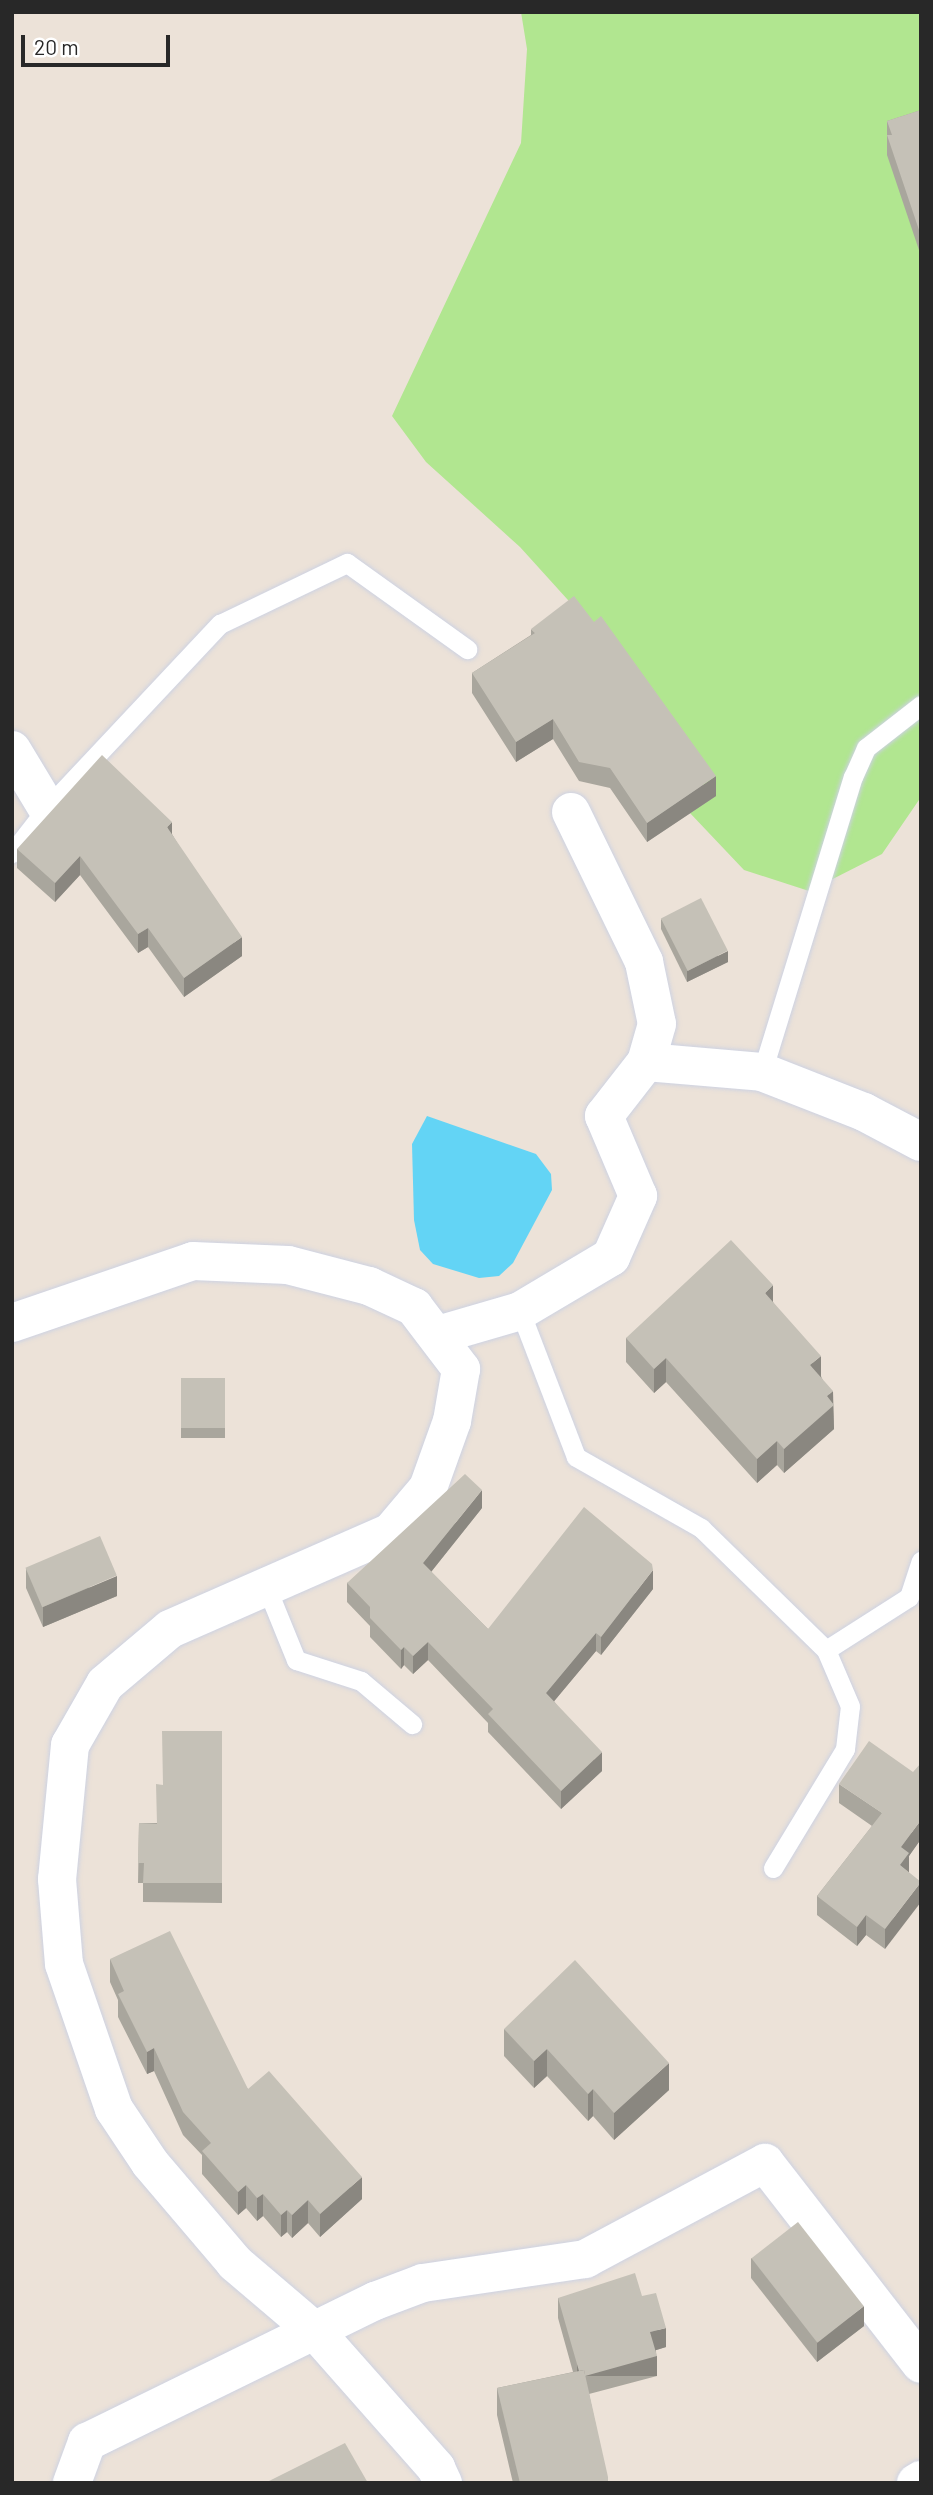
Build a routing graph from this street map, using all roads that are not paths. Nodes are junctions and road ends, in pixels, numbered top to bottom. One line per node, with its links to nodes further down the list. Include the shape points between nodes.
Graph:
1 (467, 649): 4 (lane, via 347,563 220,624)
2 (921, 705): 8 (lane, via 866,748 853,777)
3 (12, 750): 4 (street)
4 (47, 808): 6 (lane)
5 (571, 811): 7 (street, via 644,962 657,1024)
6 (12, 853)
7 (646, 1062): 8 (street); 10 (street, via 604,1116 638,1196 611,1257)
8 (762, 1072): 9 (street, via 864,1112)
9 (921, 1142)
10 (520, 1311): 12 (street); 15 (lane, via 576,1457 701,1528)
11 (12, 1324): 12 (street, via 193,1261 288,1265 369,1286 414,1307)
12 (439, 1335): 14 (street, via 461,1369 452,1421 428,1488 391,1532)
13 (921, 1561): 15 (lane, via 909,1597)
14 (266, 1586): 16 (lane, via 296,1660 361,1681); 18 (street, via 170,1629 105,1684 70,1745 57,1880 64,1964 114,2109 150,2163 235,2263)
15 (826, 1650): 17 (lane, via 850,1706 845,1749)
16 (412, 1724)
17 (773, 1868)
18 (315, 2331): 19 (street, via 423,2283 585,2259 765,2163); 20 (street); 21 (street, via 87,2442)
19 (921, 2364)
20 (428, 2478)
21 (72, 2483)

